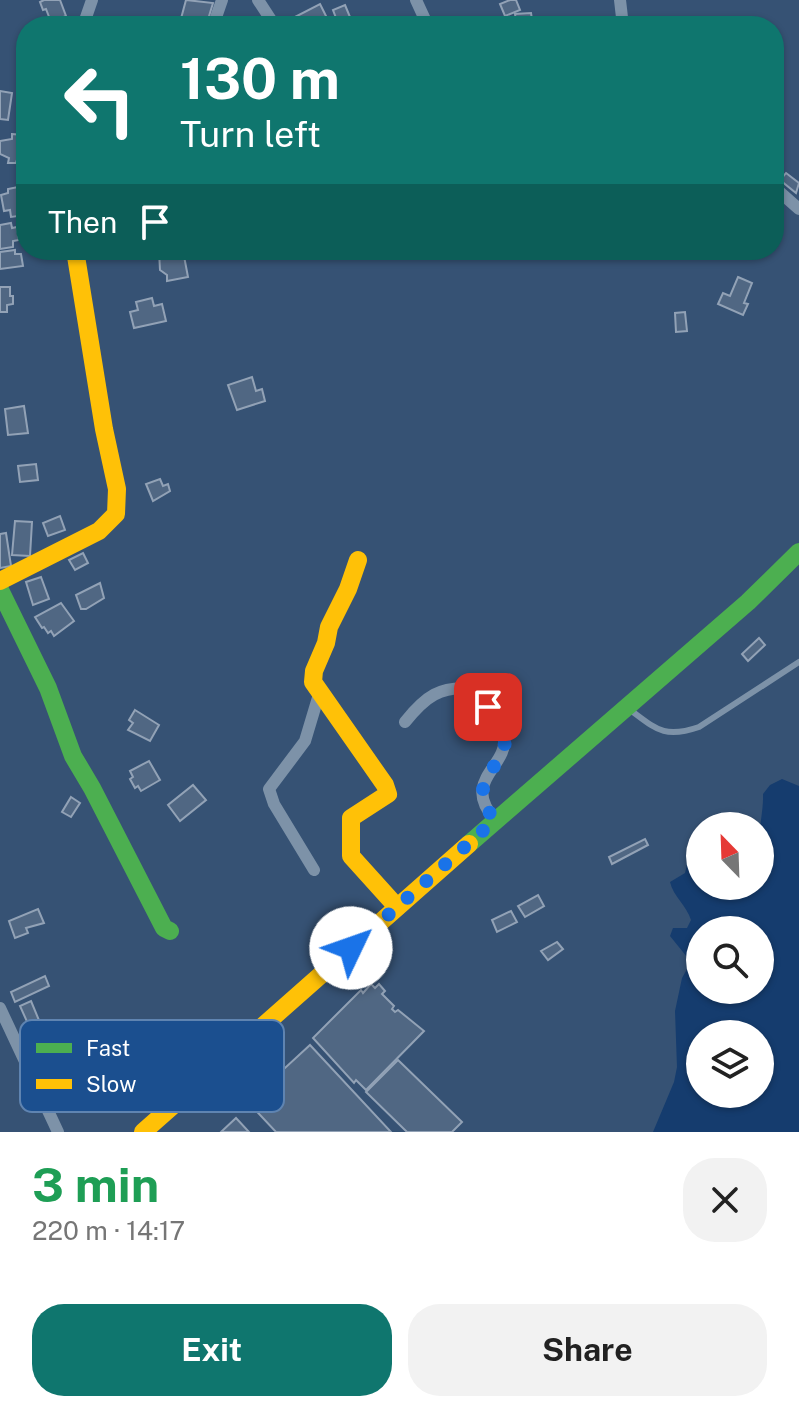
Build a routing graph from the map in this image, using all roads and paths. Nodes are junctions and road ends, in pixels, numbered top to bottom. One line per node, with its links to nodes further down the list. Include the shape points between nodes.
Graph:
1 (77, 260): 4 (street, via 117,489 116,514 99,531)
2 (799, 552): 8 (street)
3 (358, 560): 7 (street, via 314,671 313,682)
4 (0, 581)
5 (0, 590): 13 (street, via 48,688 80,775)
6 (799, 662): 8 (lane, via 683,732 655,729)
7 (320, 691): 11 (street, via 305,741 269,789); 12 (street, via 385,785 388,794 351,818 351,856)
8 (626, 707): 10 (street)
9 (405, 722): 10 (street, via 424,699 455,687 474,689 504,734 504,751 483,788 484,807)
10 (495, 820): 12 (street)
11 (314, 870)
12 (397, 907): 15 (street)
13 (170, 931)
14 (0, 1008): 16 (street)
15 (269, 1020)
16 (20, 1051)
17 (49, 1112): 19 (street)
18 (166, 1112): 20 (street)
19 (58, 1132)
20 (143, 1132)

